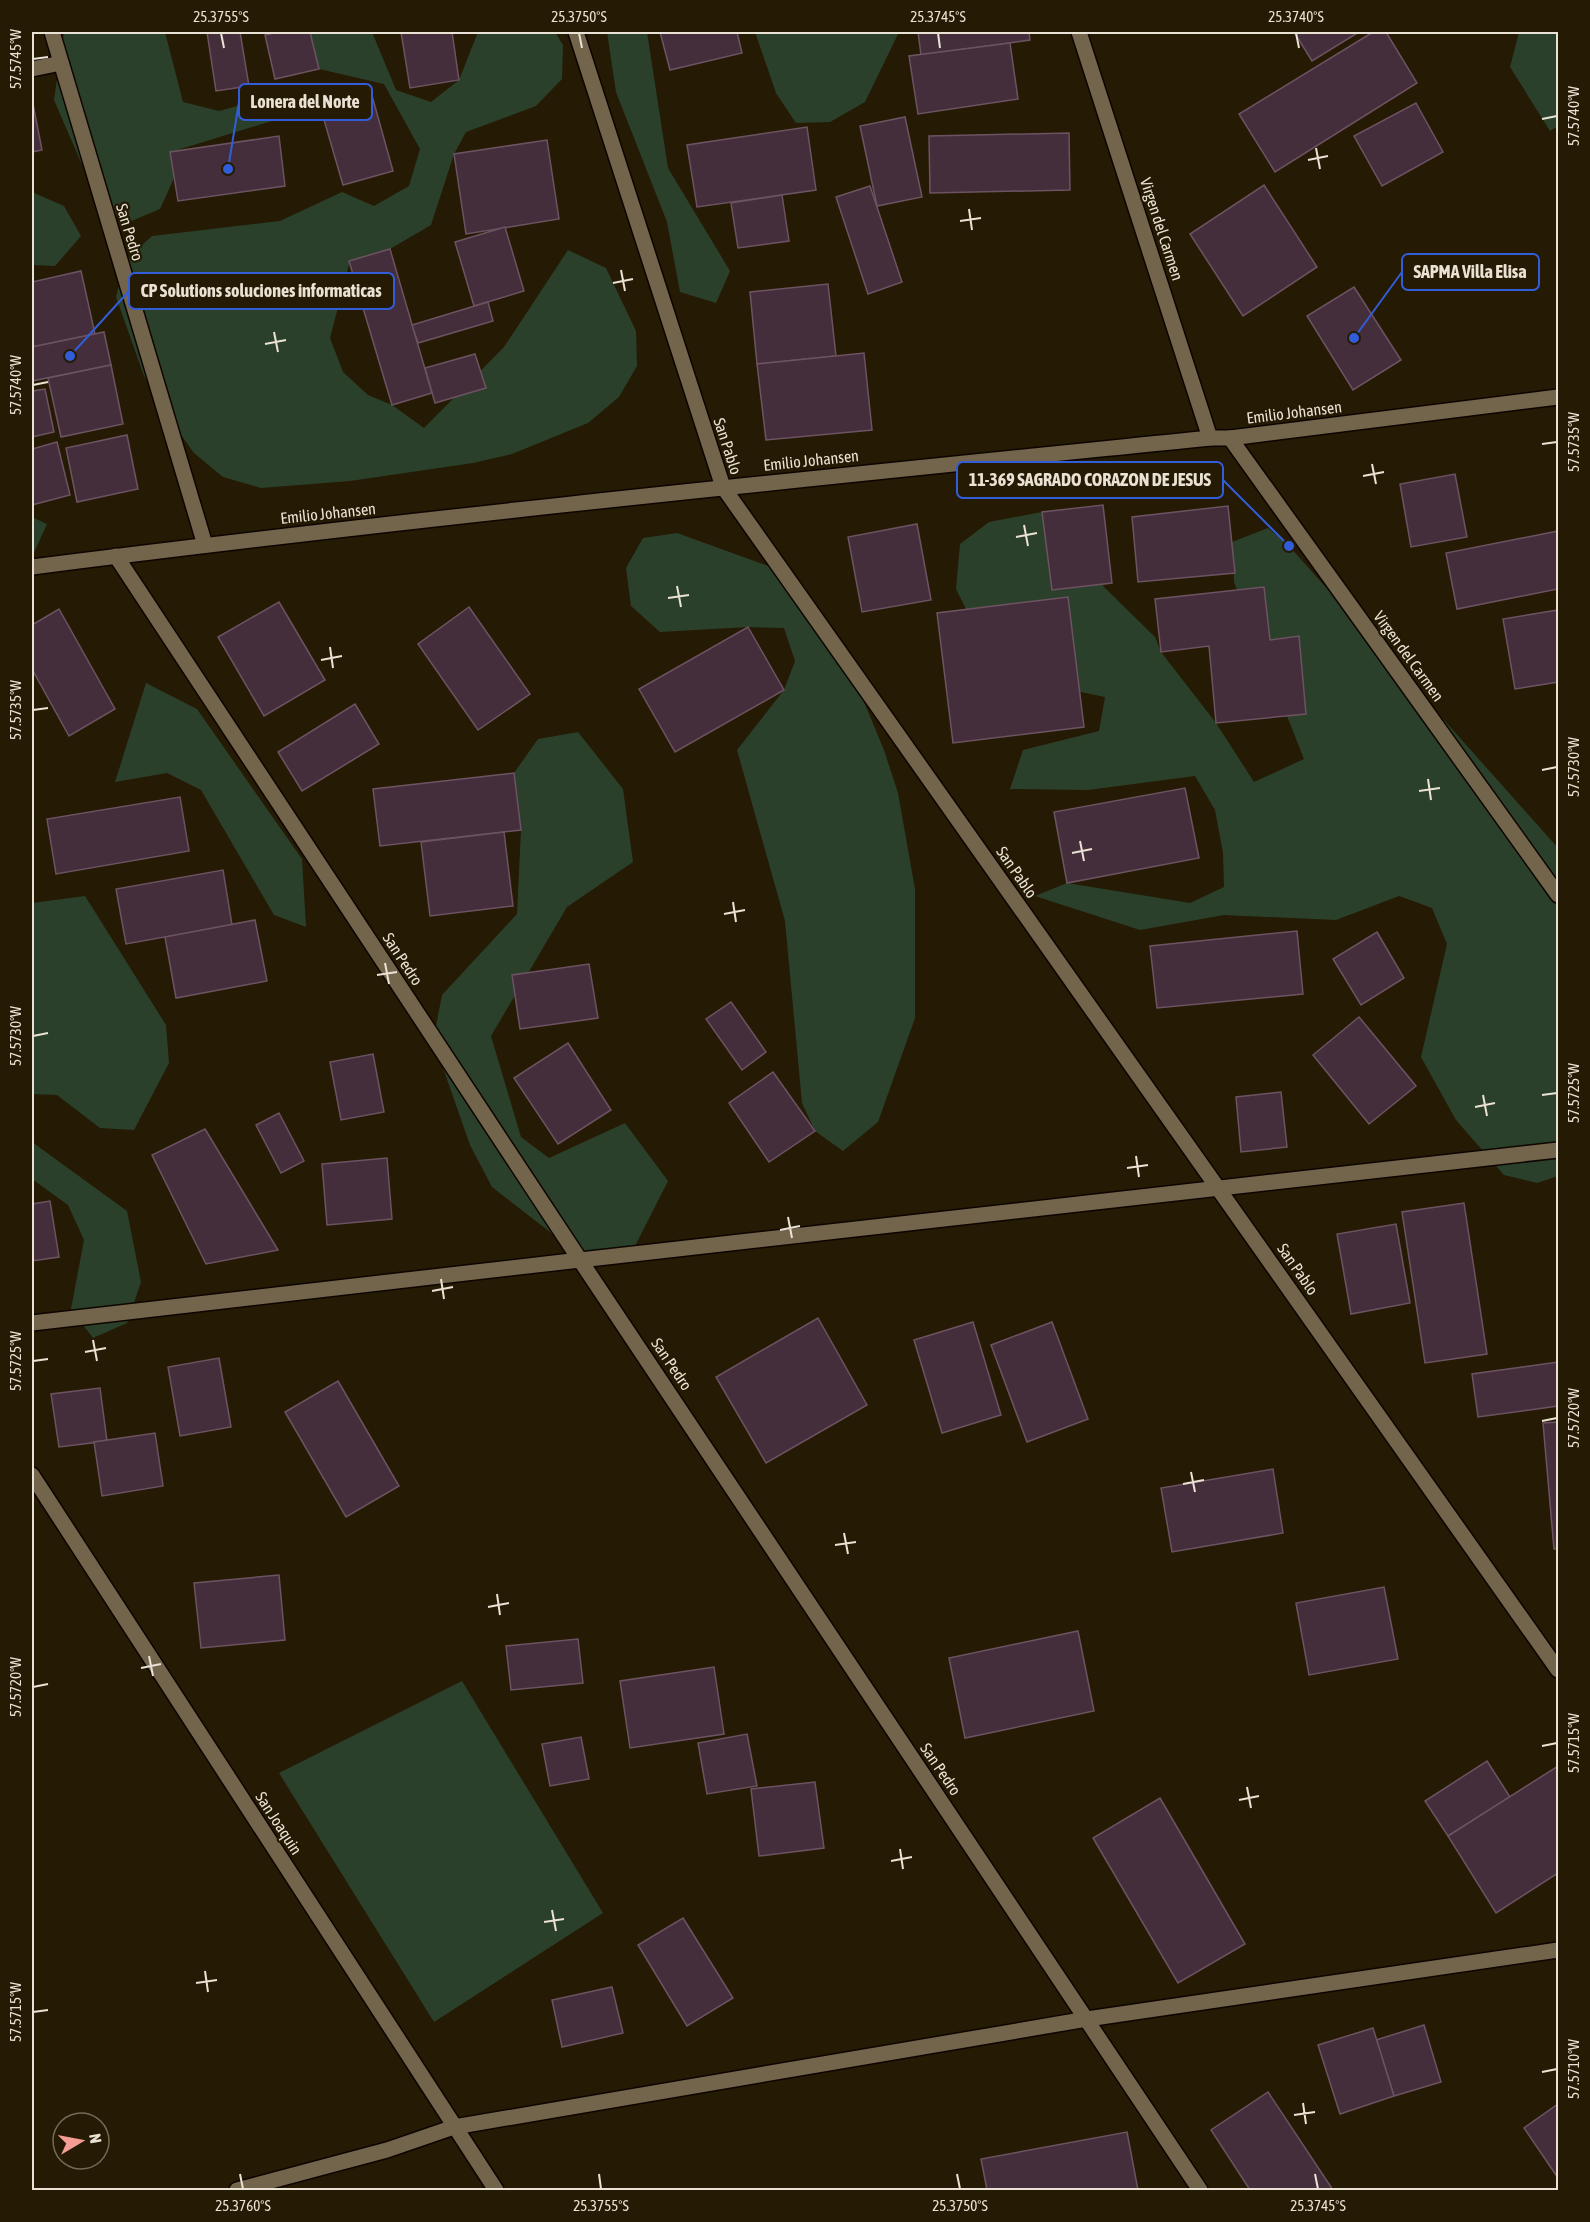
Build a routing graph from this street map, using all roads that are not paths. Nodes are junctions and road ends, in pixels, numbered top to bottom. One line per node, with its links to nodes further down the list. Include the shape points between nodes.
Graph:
1 (52, 32): 4 (street, San Pedro)
2 (576, 32): 9 (street, San Pablo)
3 (1079, 32): 7 (street, Virgen del Carmen)
4 (61, 63): 5 (street); 10 (street, San Pedro)
5 (32, 69)
6 (1558, 397): 8 (street, Emilio Johansen)
7 (1210, 438): 8 (street, Emilio Johansen); 9 (street, Emilio Johansen)
8 (1230, 438): 13 (street, Virgen del Carmen)
9 (723, 487): 10 (street, Emilio Johansen); 15 (street, San Pablo)
10 (206, 545): 11 (street, Emilio Johansen)
11 (116, 556): 12 (street, Emilio Johansen); 16 (street, San Pedro)
12 (32, 567)
13 (1558, 895)
14 (1558, 1150): 15 (street)
15 (1219, 1188): 16 (street); 19 (street, San Pablo)
16 (580, 1260): 17 (street); 21 (street, San Pedro)
17 (32, 1323)
18 (32, 1475): 22 (street, San Joaquin)
19 (1558, 1670)
20 (1558, 1950): 21 (street)
21 (1087, 2019): 22 (street); 25 (street, San Pedro)
22 (454, 2127): 23 (street, via 387,2150); 24 (street, San Joaquin)
23 (237, 2190)
24 (496, 2190)
25 (1200, 2190)

